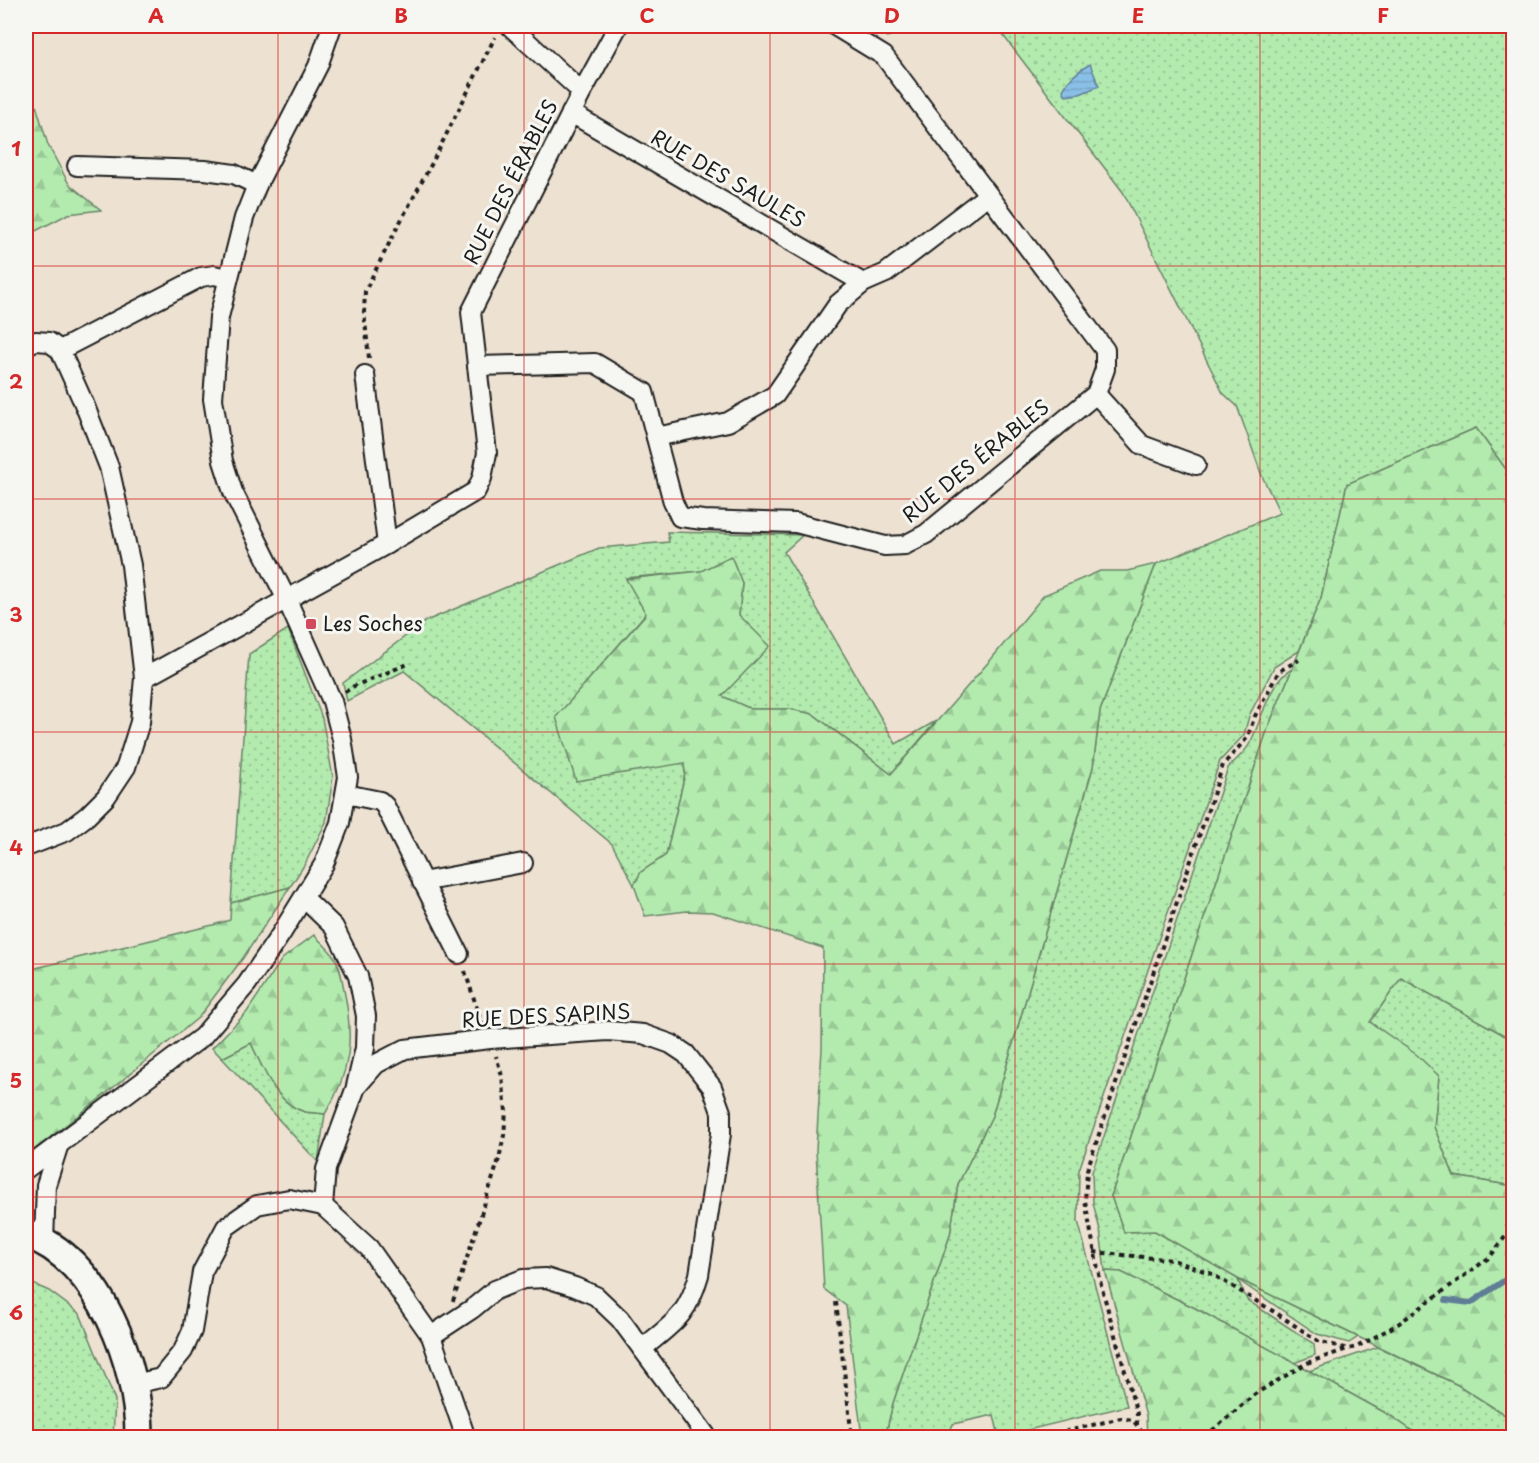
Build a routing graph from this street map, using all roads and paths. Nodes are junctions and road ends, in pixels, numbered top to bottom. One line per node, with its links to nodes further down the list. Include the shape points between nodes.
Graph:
1 (332, 26): 8 (street, via 318,66)
2 (618, 26): 5 (street, RUE DES ÉRABLES)
3 (835, 26): 9 (street, via 884,57)
4 (503, 30): 5 (street); 15 (path, via 365,291 370,366)
5 (582, 92): 6 (street, RUE DES ÉRABLES)
6 (572, 113): 11 (street, RUE DES SAULES); 14 (street, RUE DES ÉRABLES, via 471,312)
7 (77, 166): 8 (street, via 205,170 234,174)
8 (257, 185): 10 (street, via 243,218)
9 (988, 195): 11 (street, via 886,273); 16 (street, via 1105,350 1105,369)
10 (228, 278): 13 (street, via 201,276); 20 (street, via 219,317 213,399 223,461 233,492)
11 (863, 283): 17 (street, via 838,304 775,394 728,422)
12 (26, 345): 13 (street, via 49,342)
13 (60, 350): 23 (street, via 109,467 131,565)
14 (477, 366): 17 (street, RUE DES ÉRABLES, via 595,363 644,392); 19 (street, RUE DES ÉRABLES, via 487,453 476,490)
15 (365, 375): 19 (street)
16 (1096, 394): 17 (street, RUE DES ÉRABLES, via 926,534 905,545 885,546 796,523 680,517); 18 (street, via 1142,445)
17 (656, 437)
18 (1196, 465)
19 (387, 544): 20 (street, RUE DES ÉRABLES)
20 (287, 600): 23 (street, RUE DES ÉRABLES); 24 (street)
21 (1299, 660): 40 (path, via 1278,671 1247,738 1223,765 1087,1170 1085,1201)
22 (408, 664): 24 (path, via 354,686)
23 (144, 678): 26 (street, via 140,722 126,767 87,816 67,831)
24 (332, 700): 25 (street, via 348,777)
25 (346, 794): 28 (street, via 380,801 385,806); 29 (street, via 324,864)
26 (26, 847)
27 (523, 863): 28 (street)
28 (422, 882): 30 (street)
29 (304, 898): 32 (street, via 334,927 358,976 366,1016 365,1048); 33 (street, via 247,984 202,1037)
30 (459, 954): 31 (path)
31 (488, 1039): 32 (street, RUE DES SAPINS, via 405,1049 376,1064); 42 (path, via 502,1076 504,1135 450,1311); 44 (street, RUE DES SAPINS, via 608,1031 643,1034 686,1054 712,1088 721,1112 721,1134 693,1298 681,1317)
32 (356, 1087): 37 (street, RUE DES SAPINS, via 326,1169)
33 (59, 1144): 34 (street); 36 (street)
34 (26, 1170)
35 (26, 1178): 36 (street)
36 (46, 1185): 39 (street)
37 (323, 1206): 43 (street, via 369,1248); 46 (street, via 289,1199 257,1205 226,1227 202,1272 192,1331 183,1351 161,1378)
38 (1514, 1225): 45 (path, via 1490,1257 1398,1324)
39 (35, 1238): 46 (main road, via 77,1267 92,1287 119,1339)
40 (1094, 1252): 45 (path, via 1173,1260 1212,1274 1318,1341); 47 (path)
41 (836, 1302): 51 (path)
42 (453, 1322): 43 (street); 44 (street, via 495,1290 523,1280 546,1278 596,1296)
43 (431, 1336): 49 (street)
44 (642, 1349): 50 (street)
45 (1348, 1349): 54 (path, via 1307,1364 1255,1394)
46 (134, 1384): 48 (main road)
47 (1137, 1425): 52 (path, via 1121,1418); 53 (path)
48 (139, 1437)
49 (466, 1437)
50 (708, 1437)
51 (852, 1437)
52 (1039, 1437)
53 (1141, 1437)
54 (1207, 1437)

